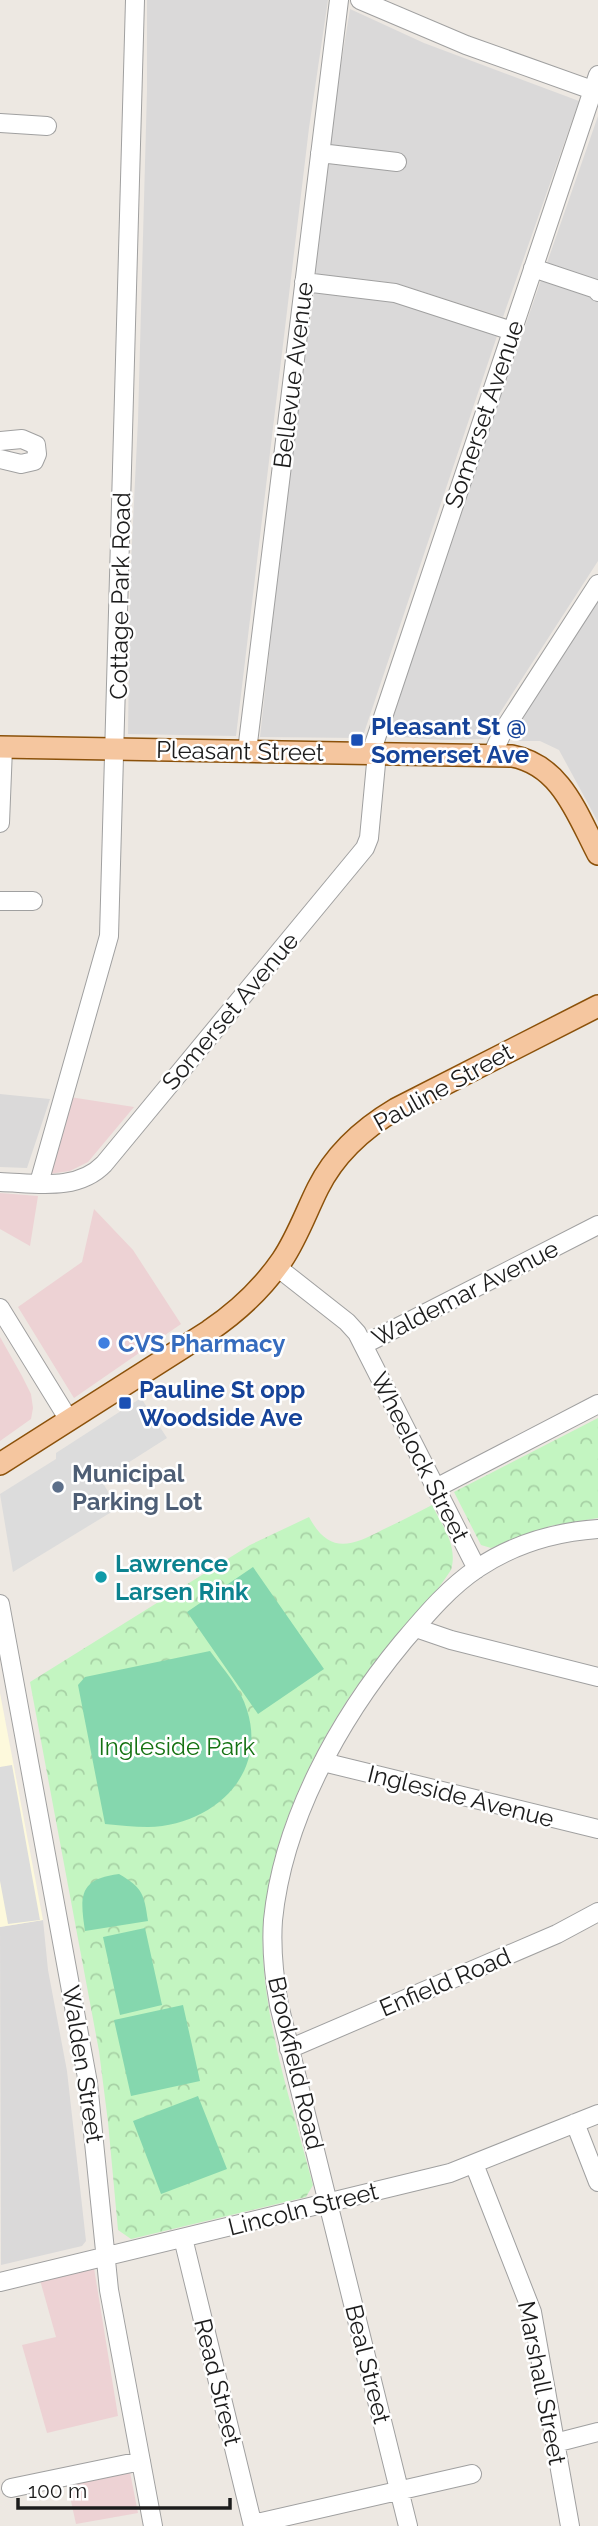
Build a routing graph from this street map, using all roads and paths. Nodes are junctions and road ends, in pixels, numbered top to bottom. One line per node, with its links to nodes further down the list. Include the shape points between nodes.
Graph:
1 (135, 0): 17 (street, Cottage Park Road)
2 (339, 0): 7 (street, Bellevue Avenue)
3 (360, 0): 4 (street, via 459,43)
4 (596, 86): 9 (street, Somerset Avenue)
5 (0, 123): 6 (street)
6 (47, 126)
7 (320, 153): 8 (street); 10 (street, Bellevue Avenue)
8 (397, 162)
9 (533, 268): 11 (street); 12 (street, Somerset Avenue)
10 (304, 282): 12 (street, via 395,293); 18 (street, Bellevue Avenue)
11 (597, 290)
12 (512, 331): 19 (street, Somerset Avenue)
13 (0, 442): 14 (street, via 27,440 38,451 34,461 26,464)
14 (0, 459)
15 (598, 584): 20 (street)
16 (2, 747): 17 (main road, Pleasant Street); 21 (street)
17 (116, 749): 18 (main road, Pleasant Street); 27 (street, Cottage Park Road, via 109,936)
18 (247, 751): 19 (main road, Pleasant Street)
19 (374, 753): 20 (main road, Pleasant Street); 27 (street, Somerset Avenue, via 365,848 99,1169 75,1182)
20 (492, 755): 22 (main road, Pleasant Street, via 526,760 550,774 565,792)
21 (0, 823)
22 (598, 854)
23 (0, 901): 24 (street)
24 (33, 901)
25 (598, 1006): 29 (main road, Pauline Street, via 396,1109 368,1128 327,1172)
26 (0, 1182): 27 (street, Somerset Avenue)
27 (39, 1183)
28 (598, 1225): 31 (street, Waldemar Avenue)
29 (277, 1266): 31 (street, Waldemar Avenue, via 351,1326); 33 (main road, Pauline Street, via 233,1314)
30 (0, 1308): 33 (street)
31 (363, 1345): 35 (street, Wheelock Street)
32 (598, 1404): 35 (street)
33 (69, 1420): 34 (main road, Pauline Street)
34 (0, 1464)
35 (436, 1488): 37 (street, Wheelock Street)
36 (598, 1529): 37 (street, Brookfield Road, via 533,1541)
37 (477, 1569): 39 (street, Brookfield Road, via 447,1593)
38 (0, 1604): 51 (street, Walden Street, via 86,2070)
39 (416, 1628): 40 (street); 41 (street, Brookfield Road, via 358,1701)
40 (598, 1677)
41 (323, 1762): 42 (street, Ingleside Avenue); 44 (street, Brookfield Road, via 296,1828 274,1919 276,1991)
42 (598, 1829)
43 (598, 1912): 44 (street, Enfield Road)
44 (289, 2049): 49 (street, Brookfield Road)
45 (598, 2114): 46 (street, Lincoln Street)
46 (575, 2123): 47 (street, Lincoln Street); 48 (street)
47 (474, 2164): 49 (street, Lincoln Street); 54 (street, Marshall Street, via 532,2312)
48 (598, 2182)
49 (328, 2203): 50 (street, Lincoln Street); 58 (street, Beal Street)
50 (183, 2238): 51 (street, Lincoln Street); 59 (street, Read Street)
51 (106, 2257): 52 (street, Lincoln Street); 55 (street, Walden Street)
52 (0, 2282)
53 (598, 2432): 54 (street)
54 (555, 2443): 62 (street, Marshall Street)
55 (141, 2461): 57 (street); 60 (street, Walden Street)
56 (472, 2474): 58 (street)
57 (11, 2488)
58 (399, 2490): 59 (street); 61 (street, Beal Street)
59 (253, 2525)
60 (152, 2526)
61 (408, 2526)
62 (569, 2526)

